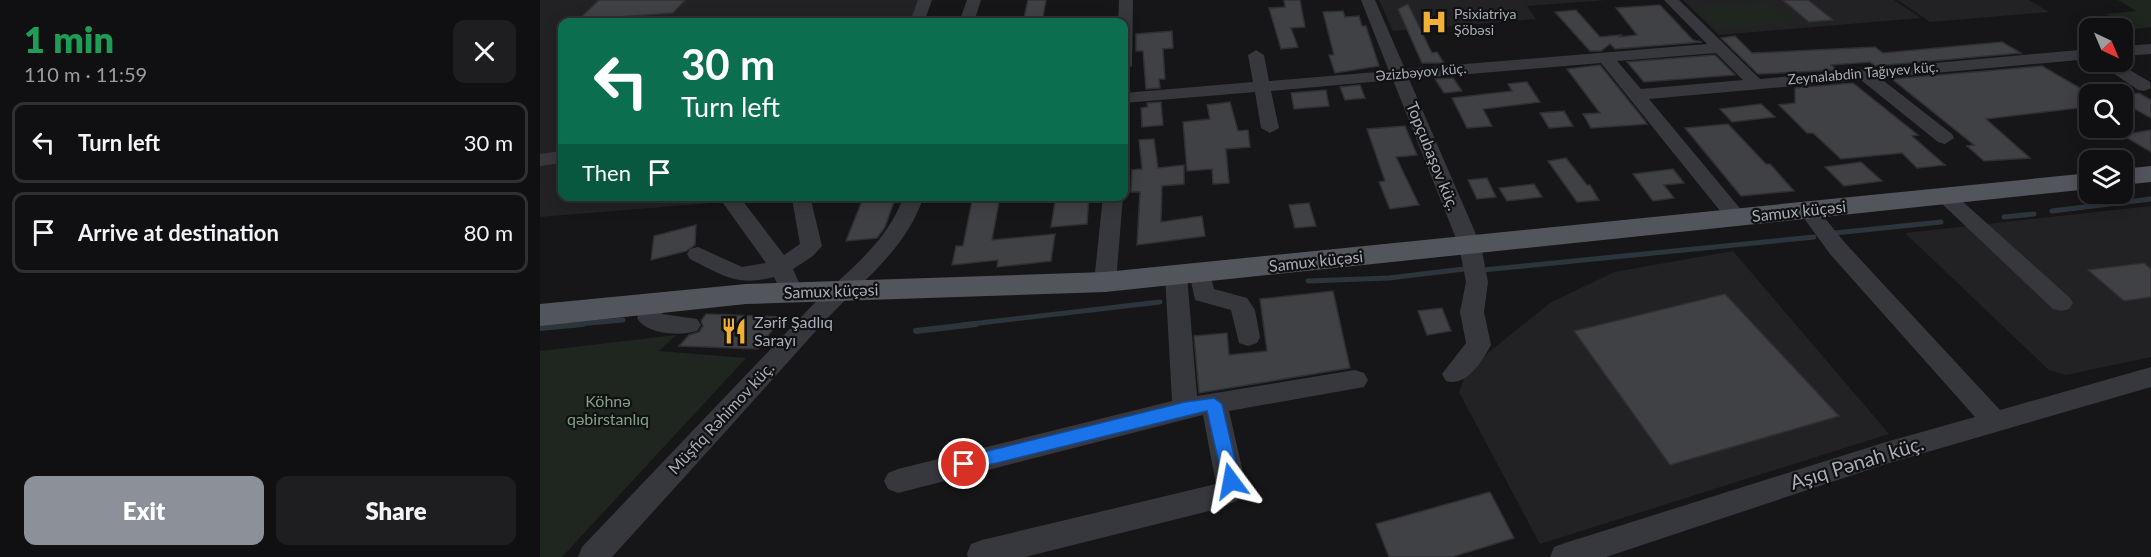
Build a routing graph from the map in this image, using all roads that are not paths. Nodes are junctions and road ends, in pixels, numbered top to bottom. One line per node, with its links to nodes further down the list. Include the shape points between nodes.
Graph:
1 (925, 0): 6 (street)
2 (974, 0): 7 (street)
3 (1126, 0): 8 (street)
4 (1368, 0): 17 (street, Topçubaşov küç.)
5 (1671, 0): 9 (street)
6 (918, 18)
7 (969, 18)
8 (1125, 18)
9 (1720, 48): 14 (street, Əzizbəyov küç.); 18 (street)
10 (2151, 49): 11 (street)
11 (2133, 50)
12 (1256, 55): 19 (street)
13 (2079, 55): 16 (street, Zeynalabdin Tağıyev küç.)
14 (1605, 57): 17 (street, Əzizbəyov küç.); 21 (street)
15 (2121, 72): 20 (street)
16 (1863, 73): 18 (street, Zeynalabdin Tağıyev küç.); 24 (street)
17 (1400, 74): 19 (street, Əzizbəyov küç.); 37 (street, Topçubaşov küç.)
18 (1755, 83): 21 (street, Zeynalabdin Tağıyev küç.)
19 (1262, 85): 22 (street, Əzizbəyov küç.); 23 (street)
20 (2144, 86)
21 (1637, 95): 36 (street)
22 (1128, 98)
23 (1270, 128)
24 (1945, 138)
25 (558, 158): 26 (street)
26 (540, 160)
27 (2151, 174): 28 (main road)
28 (2133, 176)
29 (2079, 182): 30 (main road, Samux küçəsi)
30 (1945, 196): 35 (main road, Samux küçəsi); 44 (street)
31 (731, 201): 40 (street)
32 (802, 201): 40 (street, via 811,246)
33 (912, 201): 42 (street, Müşfiq Rəhimov küç., via 897,237)
34 (1113, 201): 41 (street)
35 (1808, 210): 36 (main road, Samux küçəsi); 53 (street, via 1838,249)
36 (1736, 217): 37 (main road, Samux küçəsi)
37 (1470, 246): 39 (main road, Samux küçəsi); 48 (street, Topçubaşov küç., via 1477,282 1472,312 1479,345)
38 (698, 254): 40 (street, via 741,274)
39 (1188, 273): 41 (main road, Samux küçəsi); 47 (street, via 1203,294 1239,304); 52 (street)
40 (786, 279): 42 (main road, Samux küçəsi); 43 (main road, Samux küçəsi)
41 (1105, 282): 42 (main road, Samux küçəsi)
42 (839, 291): 56 (street, Müşfiq Rəhimov küç.)
43 (656, 302): 45 (main road, Samux küçəsi); 46 (street, via 649,318 654,322)
44 (2061, 303)
45 (540, 315)
46 (689, 325)
47 (1248, 337)
48 (1455, 374)
49 (2151, 377): 53 (street, Aşıq Pənah küç.)
50 (1355, 380): 51 (street)
51 (1214, 404): 52 (street); 55 (street, via 1231,481 1227,492)
52 (1185, 408): 54 (street)
53 (1995, 422): 57 (street, Aşıq Pənah küç., via 1886,453)
54 (898, 481)
55 (982, 554)
56 (593, 557)
57 (1565, 557)

